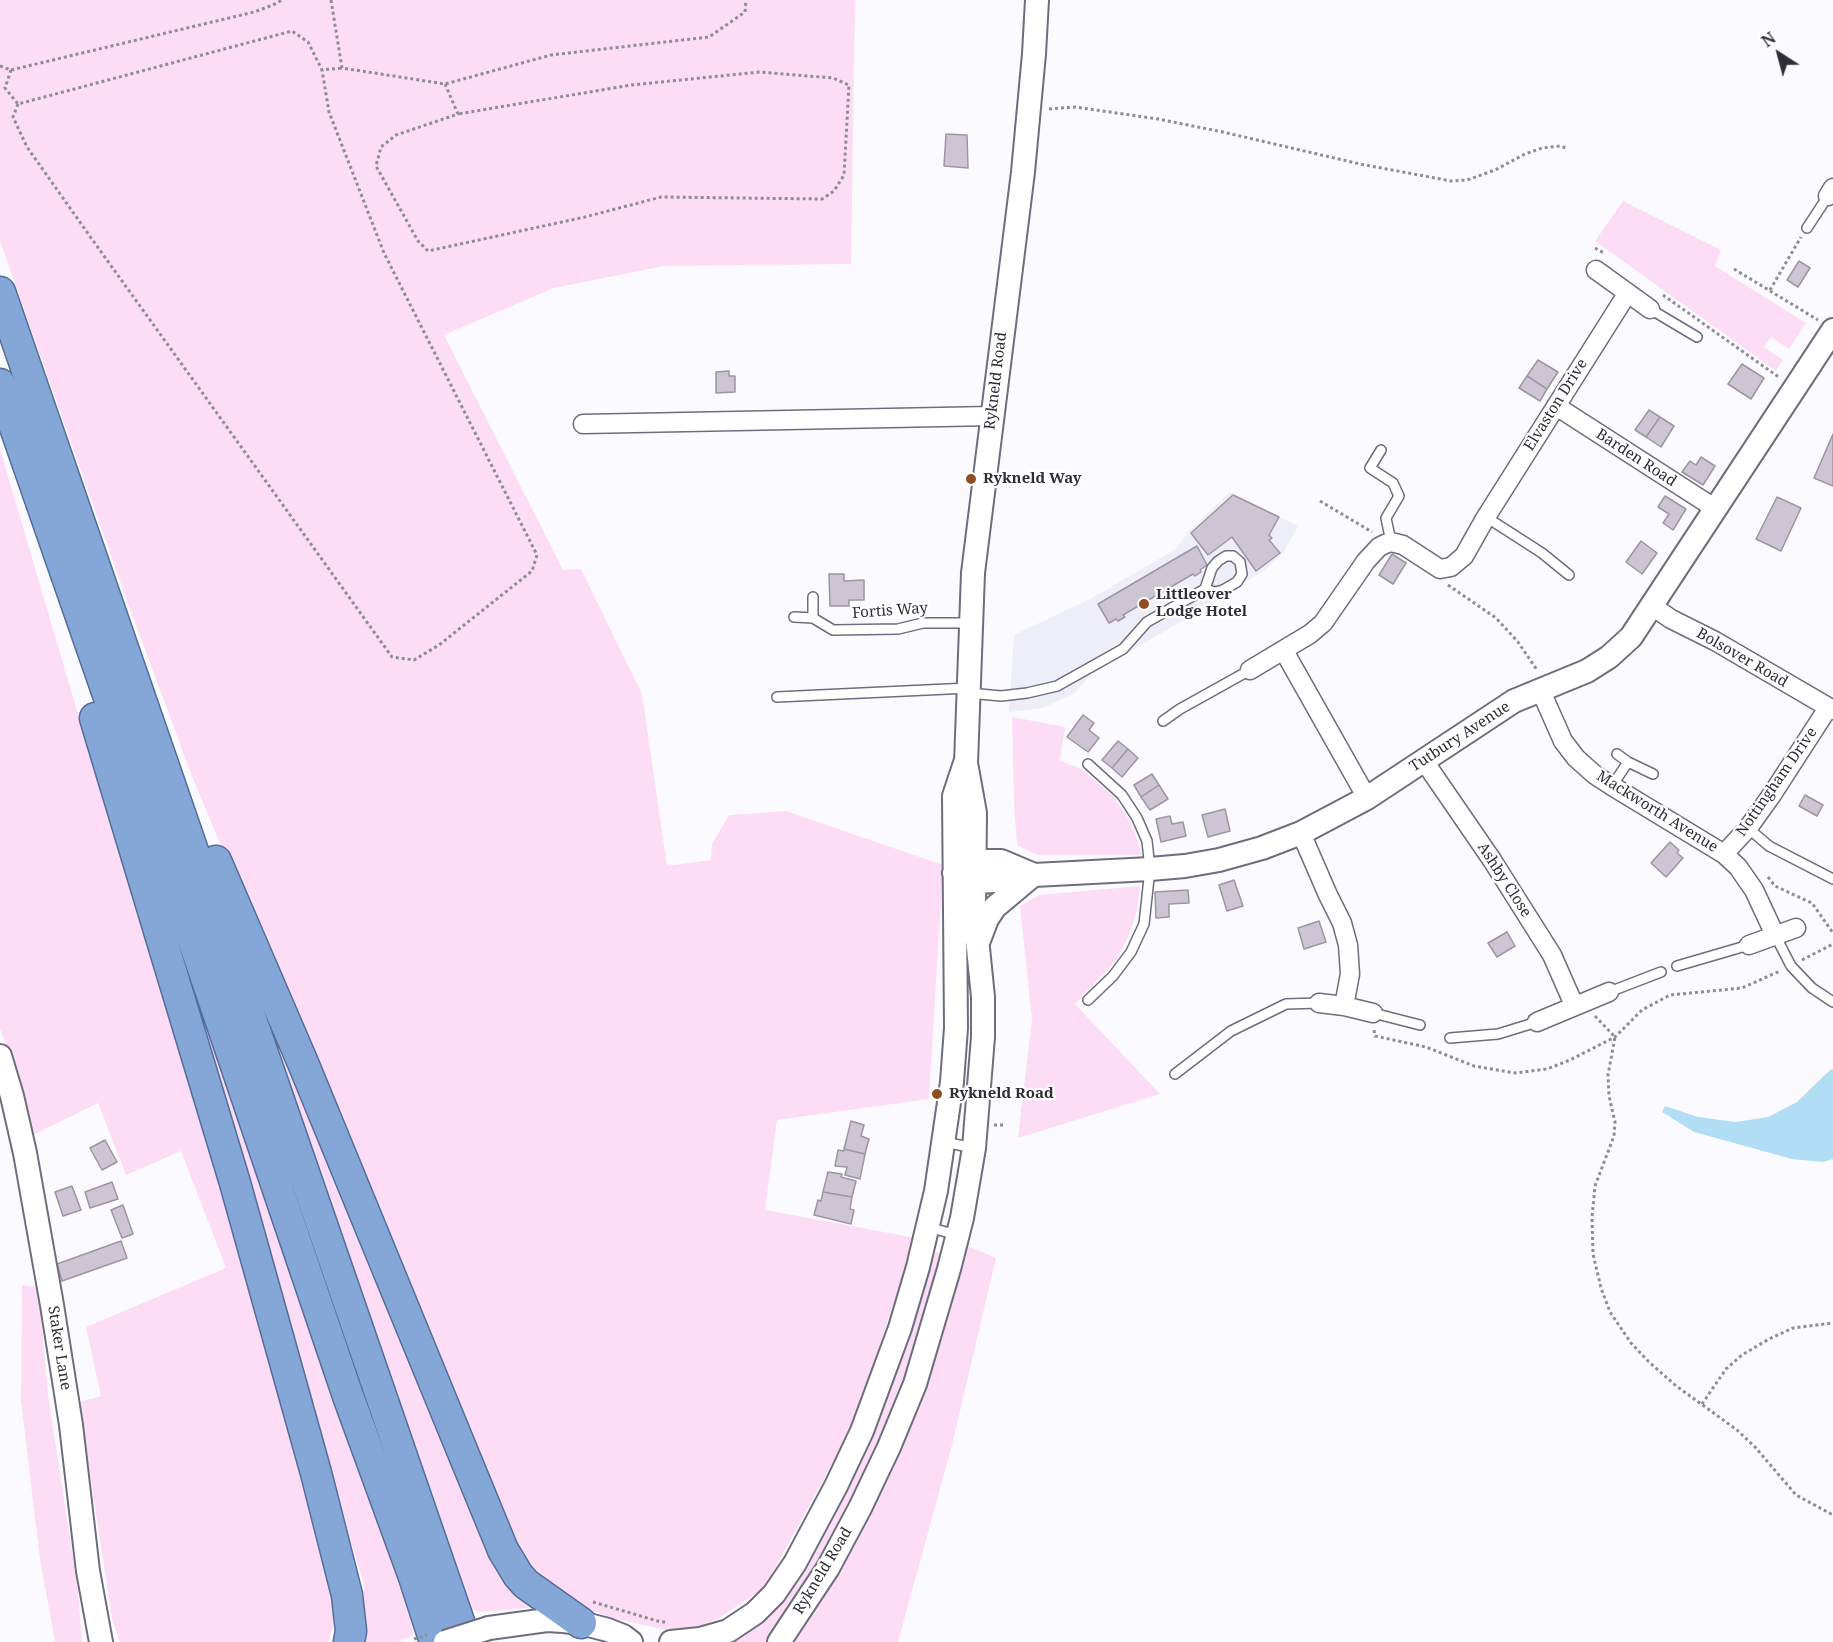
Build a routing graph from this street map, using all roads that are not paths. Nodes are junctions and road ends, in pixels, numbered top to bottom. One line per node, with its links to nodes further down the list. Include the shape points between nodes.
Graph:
1 (1037, 0): 12 (street, Rykneld Road, via 1023,172)
2 (1830, 192): 3 (lane)
3 (1807, 228)
4 (1600, 262): 6 (street)
5 (0, 292): 31 (highway)
6 (1627, 294): 7 (street); 11 (street, Elvaston Drive)
7 (1650, 309): 9 (lane)
8 (1832, 331): 16 (street, Tutbury Avenue)
9 (1697, 337)
10 (0, 384): 14 (highway)
11 (1556, 406): 16 (street, Barden Road); 17 (street, Elvaston Drive)
12 (992, 417): 13 (street); 25 (street, Rykneld Road, via 973,573)
13 (583, 424)
14 (22, 447): 74 (highway, via 46,556 235,1183 316,1473 347,1595); 75 (highway)
15 (1381, 450): 18 (lane, via 1370,468 1392,483 1399,496 1386,518)
16 (1716, 509): 22 (street, Tutbury Avenue)
17 (1486, 517): 18 (street, Elvaston Drive, via 1464,556 1451,567 1440,569 1403,545); 19 (lane)
18 (1388, 543): 26 (street, via 1366,561 1323,624)
19 (1569, 575)
20 (1205, 589): 20 (lane, via 1218,561 1233,556 1240,562 1242,574 1237,582 1215,592); 29 (lane, via 1147,622 1123,650 1057,686 1001,696)
21 (813, 597): 24 (lane)
22 (1652, 606): 28 (street, Tutbury Avenue, via 1631,637 1610,657); 32 (street, Bolsover Road)
23 (794, 616): 24 (lane, Fortis Way)
24 (813, 618): 25 (lane, Fortis Way, via 833,630)
25 (971, 623): 29 (street, Rykneld Road)
26 (1284, 651): 27 (street); 40 (street)
27 (1250, 670): 33 (lane)
28 (1544, 688): 35 (street, Tutbury Avenue, via 1490,715); 39 (street, Mackworth Avenue, via 1563,741 1576,758)
29 (969, 691): 30 (lane); 45 (street, Rykneld Road, via 966,763 975,813)
30 (777, 697)
31 (143, 706): 70 (highway, via 203,831 303,1063 503,1550 526,1584); 71 (highway)
32 (1830, 709): 41 (street, Nottingham Drive)
33 (1163, 722)
34 (1617, 754): 36 (lane)
35 (1424, 761): 40 (street, Tutbury Avenue); 57 (street, Ashby Close, via 1492,860)
36 (1628, 762): 38 (lane); 39 (lane)
37 (1088, 764): 44 (lane, via 1122,795 1137,818 1147,841)
38 (1653, 774)
39 (1612, 786): 43 (street, Mackworth Avenue)
40 (1367, 798): 42 (street, Tutbury Avenue)
41 (1748, 828): 43 (street, Nottingham Drive); 47 (lane, via 1769,846)
42 (1302, 832): 44 (street, Tutbury Avenue, via 1219,860); 59 (street, via 1348,945 1350,975)
43 (1724, 854): 49 (street, Mackworth Avenue, via 1754,891)
44 (1150, 869): 46 (street, Tutbury Avenue); 55 (lane, via 1144,924 1131,952)
45 (968, 872): 46 (street, Tutbury Avenue, via 1001,861); 50 (street, Rykneld Road); 66 (street, Rykneld Road)
46 (1034, 875): 50 (street, via 995,906)
47 (1833, 879)
48 (1796, 928): 49 (street)
49 (1775, 935): 51 (street); 56 (lane, via 1791,966 1812,988)
50 (979, 940): 67 (street, Rykneld Road, via 983,1037)
51 (1749, 945): 52 (lane)
52 (1677, 966)
53 (1661, 972): 54 (lane)
54 (1609, 992): 57 (street)
55 (1088, 1000)
56 (1833, 1002)
57 (1578, 1003): 61 (street)
58 (1319, 1004): 59 (street); 65 (lane, via 1286,1004 1231,1031)
59 (1344, 1006): 60 (street)
60 (1373, 1013): 62 (lane)
61 (1537, 1022): 63 (lane, via 1498,1034)
62 (1420, 1025)
63 (1450, 1038)
64 (0, 1056): 73 (street, Staker Lane, via 25,1153 52,1305)
65 (1175, 1074)
66 (944, 1142): 67 (lane); 68 (street, Rykneld Road)
67 (974, 1148): 69 (street, Rykneld Road)
68 (927, 1227): 69 (lane); 78 (street, Rykneld Road, via 900,1328 862,1431 795,1563 774,1594 739,1624 713,1635)
69 (957, 1235): 79 (street, Rykneld Road, via 915,1384 889,1447 828,1568)
70 (581, 1623): 71 (street, via 547,1620); 72 (street)
71 (478, 1635): 76 (street, bridge)
72 (627, 1639): 77 (street)
73 (101, 1642)
74 (349, 1642)
75 (435, 1642)
76 (445, 1642)
77 (657, 1642)
78 (671, 1642)
79 (779, 1642)

